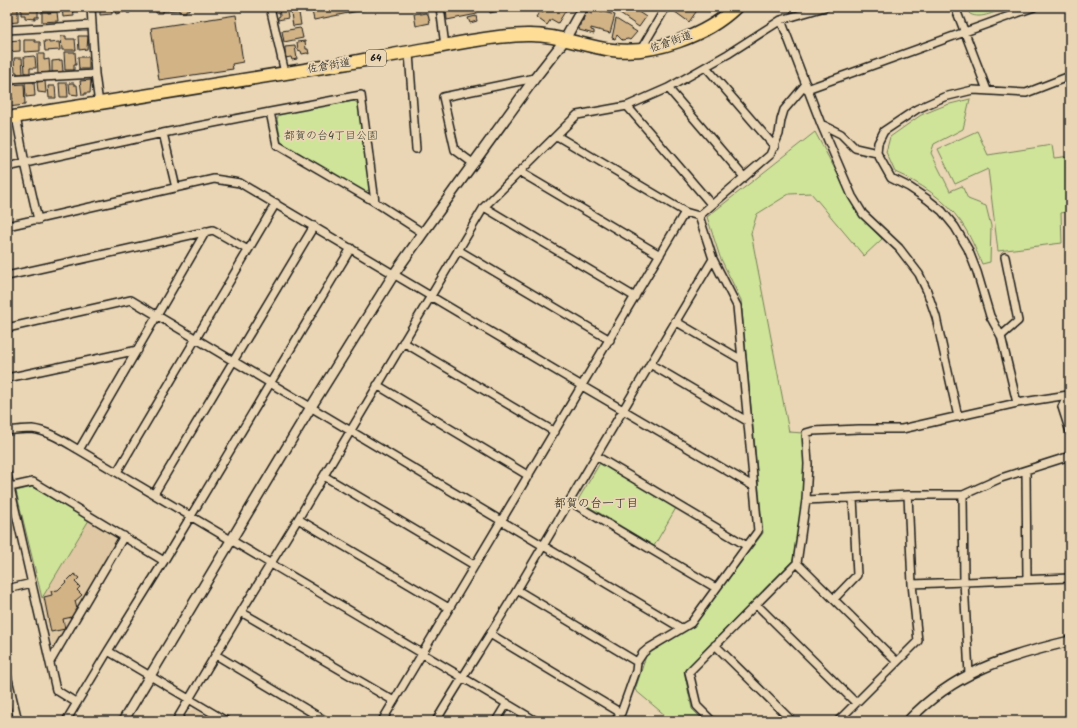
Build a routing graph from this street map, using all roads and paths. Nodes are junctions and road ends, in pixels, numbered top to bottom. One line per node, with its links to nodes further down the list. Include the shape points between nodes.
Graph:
1 (91, 7): 12 (street)
2 (270, 7): 20 (street)
3 (440, 7): 16 (street)
4 (583, 7): 15 (street)
5 (666, 7): 17 (street)
6 (736, 7): 17 (main road, 佐倉街道 / 64, via 703,30 677,42)
7 (825, 7): 11 (street)
8 (955, 7): 14 (street)
9 (1034, 7): 10 (street)
10 (1016, 10): 14 (street)
11 (781, 20): 19 (street); 25 (street)
12 (92, 25): 13 (street); 21 (street)
13 (7, 30)
14 (965, 32): 25 (street); 27 (street)
15 (564, 41): 16 (main road, 佐倉街道 / 64, via 537,35 515,35); 17 (main road, 佐倉街道 / 64, via 612,50); 23 (street)
16 (445, 46): 18 (main road, 佐倉街道 / 64)
17 (640, 51)
18 (409, 53): 20 (main road, 佐倉街道 / 64); 36 (street)
19 (706, 67): 26 (street); 35 (street)
20 (285, 73): 28 (main road, 佐倉街道 / 64)
21 (95, 74): 24 (street); 28 (street)
22 (1070, 76): 27 (street, via 1026,93)
23 (535, 78): 39 (street); 39 (street, via 443,97 455,150)
24 (7, 79)
25 (806, 87): 32 (street); 35 (street, via 784,110)
26 (668, 88): 29 (street); 42 (street)
27 (987, 90): 37 (street, via 973,90 944,97 917,109 884,131 878,143)
28 (99, 104): 31 (main road, 佐倉街道 / 64)
29 (627, 106): 34 (street, via 577,115); 46 (street)
30 (270, 112): 33 (street); 44 (street, via 277,145); 44 (street, via 361,95)
31 (12, 117): 38 (street)
32 (821, 124): 37 (street, via 841,134 855,148); 84 (street, via 852,196 863,214 899,248 919,274 927,291 936,317)
33 (163, 133): 38 (street); 43 (street)
34 (557, 136): 41 (street); 48 (street)
35 (775, 146): 42 (street, via 770,155)
36 (416, 149)
37 (877, 153): 68 (street, via 890,178 927,199 942,211 955,227 968,249 990,316)
38 (25, 163): 40 (street); 50 (street)
39 (474, 164): 54 (street)
40 (7, 167)
41 (520, 172): 47 (street); 58 (street)
42 (744, 177): 46 (street)
43 (176, 188): 45 (street, via 214,179 228,180 240,183); 50 (street)
44 (375, 202): 54 (street)
45 (276, 203): 52 (street); 56 (street)
46 (711, 204): 49 (street)
47 (484, 206): 57 (street); 64 (street)
48 (685, 212): 49 (street); 58 (street)
49 (699, 216): 60 (street)
50 (38, 220): 51 (street)
51 (7, 226)
52 (314, 226): 55 (street); 74 (street)
53 (206, 231): 56 (street, via 213,230); 62 (street); 65 (street)
54 (423, 232): 61 (street)
55 (351, 248): 61 (street); 77 (street)
56 (248, 250): 69 (street)
57 (458, 250): 63 (street); 70 (street)
58 (660, 255): 64 (street)
59 (1005, 258): 68 (street, via 1018,321)
60 (713, 259): 66 (street); 73 (street, via 737,306)
61 (394, 274): 63 (street); 82 (street)
62 (7, 276)
63 (431, 296): 71 (street); 79 (street)
64 (635, 297): 70 (street)
65 (158, 316): 67 (street, via 131,300); 69 (street); 72 (street)
66 (675, 321): 73 (street); 75 (street)
67 (7, 328)
68 (1001, 336): 81 (street)
69 (196, 338): 74 (street); 94 (street)
70 (610, 340): 79 (street)
71 (403, 342): 78 (street); 88 (street)
72 (138, 350): 76 (street); 90 (street)
73 (742, 360): 85 (street)
74 (234, 361): 77 (street); 100 (street)
75 (650, 364): 83 (street); 85 (street)
76 (7, 378)
77 (270, 383): 82 (street); 106 (street)
78 (377, 385): 86 (street); 97 (street)
79 (582, 386): 83 (street); 88 (street)
80 (1069, 393): 81 (street); 89 (street, via 1062,407)
81 (1017, 404): 84 (street)
82 (311, 407): 86 (street); 110 (street)
83 (623, 409): 91 (street); 98 (street)
84 (958, 417): 104 (street, via 902,429 813,430 806,433)
85 (747, 421): 98 (street)
86 (350, 431): 96 (street); 108 (street)
87 (7, 432): 90 (street, via 24,429 43,432)
88 (555, 432): 97 (street)
89 (1070, 432)
90 (79, 450): 94 (street)
91 (596, 456): 105 (street); 112 (street)
92 (1070, 456): 93 (street)
93 (1026, 471): 102 (street, via 1001,478); 118 (street)
94 (117, 472): 100 (street)
95 (7, 474): 99 (street)
96 (324, 476): 107 (street); 116 (street)
97 (529, 476): 108 (street)
98 (753, 486): 112 (street, via 758,531)
99 (10, 487): 109 (street, via 33,482); 120 (street)
100 (154, 494): 106 (street)
101 (908, 495): 102 (street); 103 (street); 121 (street)
102 (963, 495): 119 (street)
103 (853, 498): 104 (street); 125 (street, via 857,575)
104 (806, 500): 114 (street)
105 (569, 501): 111 (street); 122 (street)
106 (191, 516): 110 (street); 113 (street)
107 (298, 519): 115 (street); 127 (street)
108 (502, 521): 111 (street); 116 (street)
109 (124, 536): 113 (street); 136 (street)
110 (231, 540): 115 (street); 141 (street)
111 (543, 545): 124 (street); 129 (street)
112 (747, 546): 122 (street)
113 (164, 561): 133 (street)
114 (797, 563): 125 (street); 126 (street)
115 (271, 564): 128 (street); 134 (street)
116 (474, 565): 127 (street)
117 (1070, 578): 118 (street)
118 (1027, 579): 119 (street)
119 (964, 582): 121 (street); 139 (street)
120 (32, 583): 123 (street); 136 (street)
121 (912, 584): 138 (street, via 918,641)
122 (716, 588): 129 (street, via 690,623)
123 (7, 589)
124 (517, 590): 130 (street); 137 (street)
125 (834, 599): 138 (street)
126 (756, 604): 132 (street); 146 (street)
127 (449, 608): 134 (street)
128 (241, 612): 135 (street); 144 (street)
129 (681, 628): 137 (street, via 649,648)
130 (490, 634): 142 (street); 148 (street)
131 (1070, 641): 139 (street, via 1001,660)
132 (715, 645): 160 (street, via 689,672 697,706); 161 (street)
133 (108, 651): 141 (street); 145 (street)
134 (422, 653): 142 (street); 144 (street)
135 (216, 655): 143 (street); 154 (street)
136 (50, 662): 145 (street, via 56,690)
137 (637, 662): 148 (street)
138 (897, 662): 146 (street)
139 (969, 674): 163 (street, via 923,705)
140 (7, 675): 149 (street)
141 (150, 676): 143 (street); 151 (street)
142 (462, 677): 147 (street); 156 (street)
143 (189, 699): 152 (street); 153 (street)
144 (394, 701): 155 (street)
145 (77, 703): 150 (street)
146 (856, 703): 162 (street)
147 (507, 704): 157 (street); 158 (street)
148 (622, 713): 159 (street)
149 (18, 721)
150 (66, 721)
151 (123, 721)
152 (176, 721)
153 (226, 721)
154 (326, 721)
155 (382, 721)
156 (436, 721)
157 (496, 721)
158 (536, 721)
159 (616, 721)
160 (712, 721)
161 (792, 721)
162 (838, 721)
163 (908, 721)

